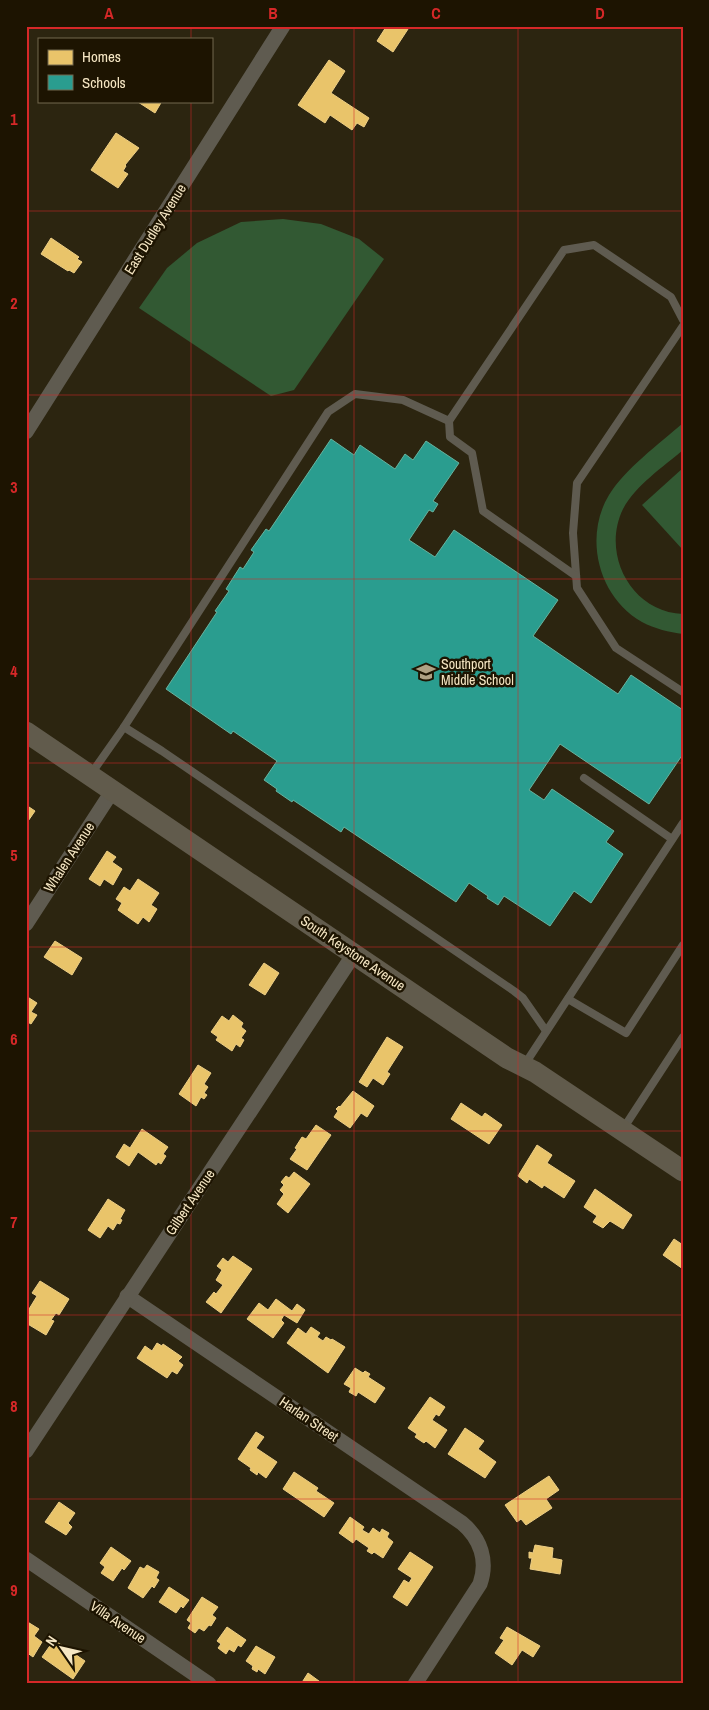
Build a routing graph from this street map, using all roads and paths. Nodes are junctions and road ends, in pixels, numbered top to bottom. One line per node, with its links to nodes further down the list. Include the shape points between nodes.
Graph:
1 (283, 26): 5 (street, East Dudley Avenue)
2 (683, 320): 4 (lane, via 670,297 594,245 564,250)
3 (683, 326): 6 (lane, via 577,483 573,533)
4 (449, 421): 6 (lane, via 450,436 472,453 483,511); 8 (lane, via 403,400 355,394 328,412)
5 (26, 432)
6 (576, 576): 7 (lane, via 577,588 616,648)
7 (683, 692)
8 (124, 727): 10 (lane); 19 (lane, via 514,991 523,998)
9 (26, 732): 10 (main road, South Keystone Avenue)
10 (90, 775): 12 (main road, South Keystone Avenue)
11 (584, 778): 14 (lane)
12 (113, 790): 15 (street, Whalen Avenue); 17 (main road, South Keystone Avenue)
13 (683, 823): 14 (lane)
14 (672, 839): 18 (lane)
15 (26, 924)
16 (683, 945): 18 (lane, via 626,1033)
17 (354, 954): 21 (main road, South Keystone Avenue, via 507,1058); 24 (street, Gilbert Avenue)
18 (568, 999): 19 (lane)
19 (546, 1031): 21 (lane)
20 (683, 1037): 22 (lane)
21 (524, 1066): 22 (main road, South Keystone Avenue)
22 (622, 1130): 23 (main road, South Keystone Avenue)
23 (683, 1171)
24 (127, 1296): 25 (street, Gilbert Avenue); 28 (street, Harlan Street, via 474,1534 482,1551 484,1566 480,1584)
25 (26, 1451)
26 (26, 1559): 27 (street, Villa Avenue)
27 (209, 1684)
28 (415, 1684)

